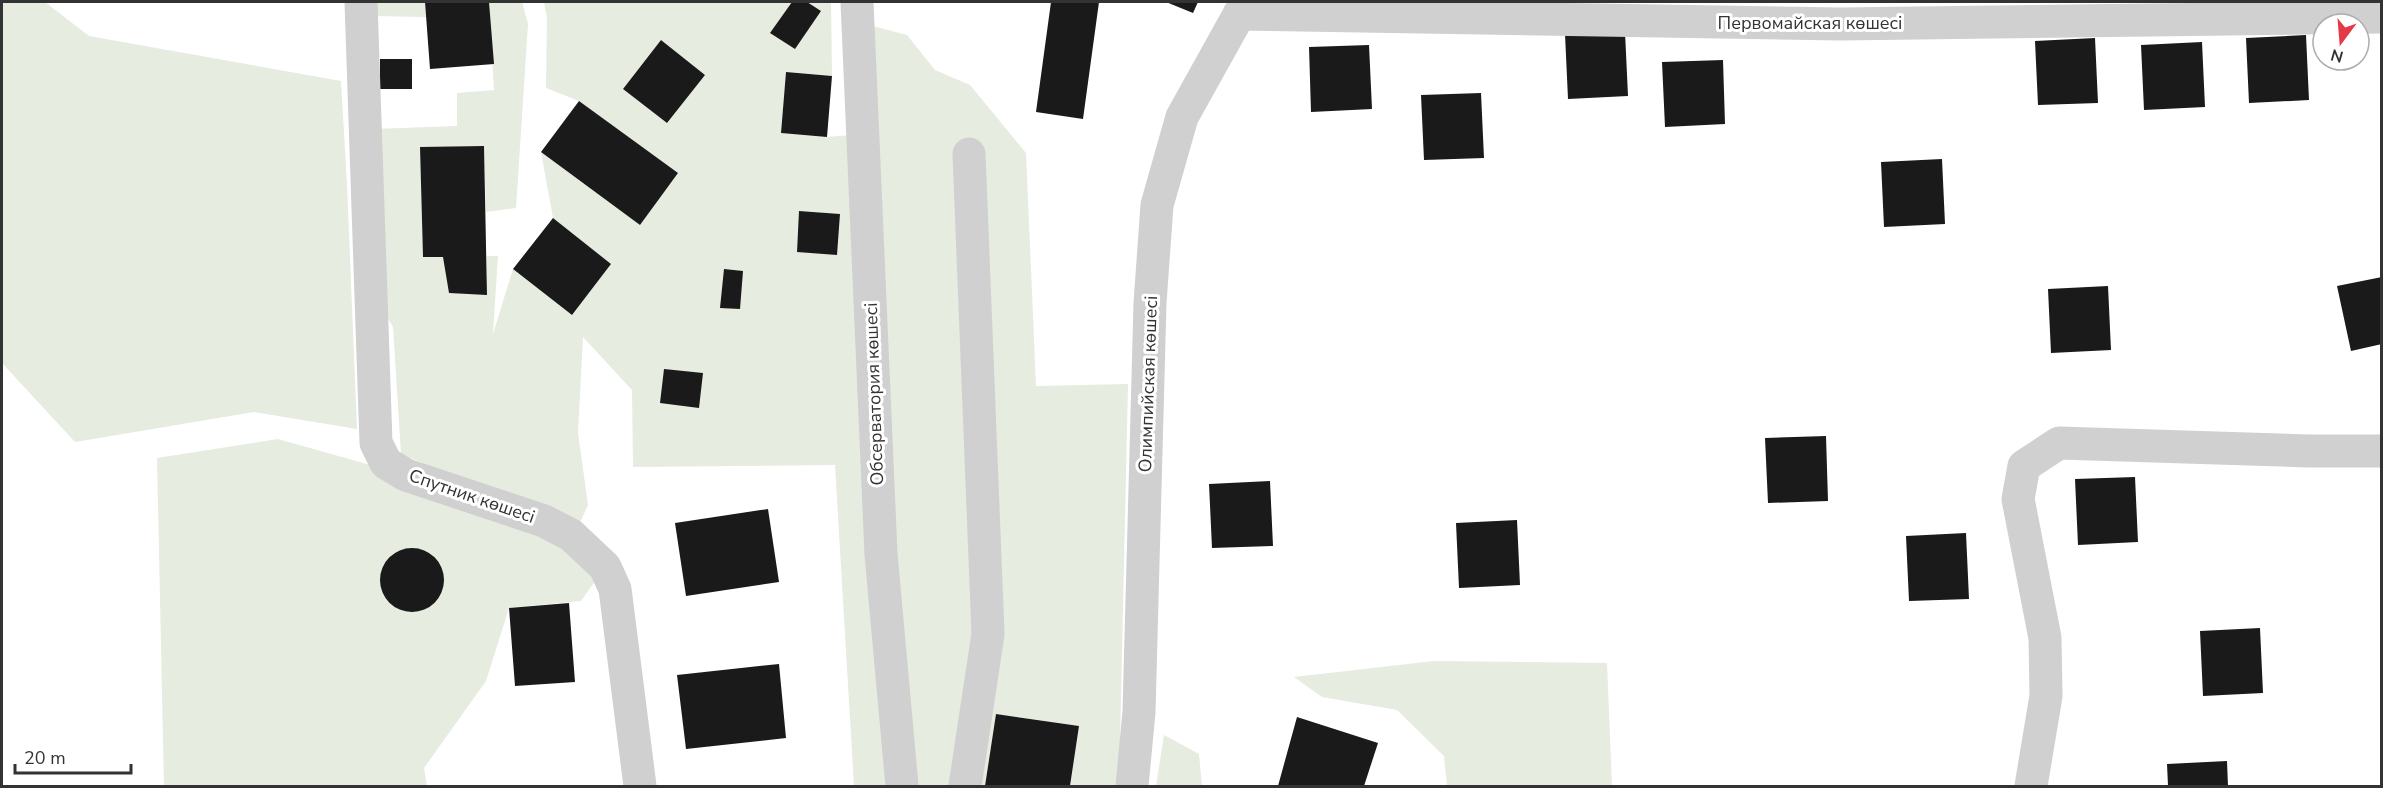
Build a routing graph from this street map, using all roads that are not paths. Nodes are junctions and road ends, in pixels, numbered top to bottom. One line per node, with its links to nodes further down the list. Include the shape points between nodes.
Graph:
1 (361, 2): 7 (street, Спутник көшесі, via 376,443 386,463 405,475 544,521 571,535 605,567 615,589)
2 (856, 2): 8 (street, Обсерватория көшесі, via 881,554)
3 (1242, 8): 4 (street, Первомайская көшесі, via 1840,24); 10 (street, Олимпийская көшесі, via 1182,117 1156,206 1139,712)
4 (2382, 17)
5 (969, 154): 9 (street, via 988,634)
6 (2382, 451): 11 (street, via 2059,443 2024,466 2018,499 2045,638 2046,696)
7 (640, 786)
8 (902, 786)
9 (965, 786)
10 (1132, 786)
11 (2031, 786)

